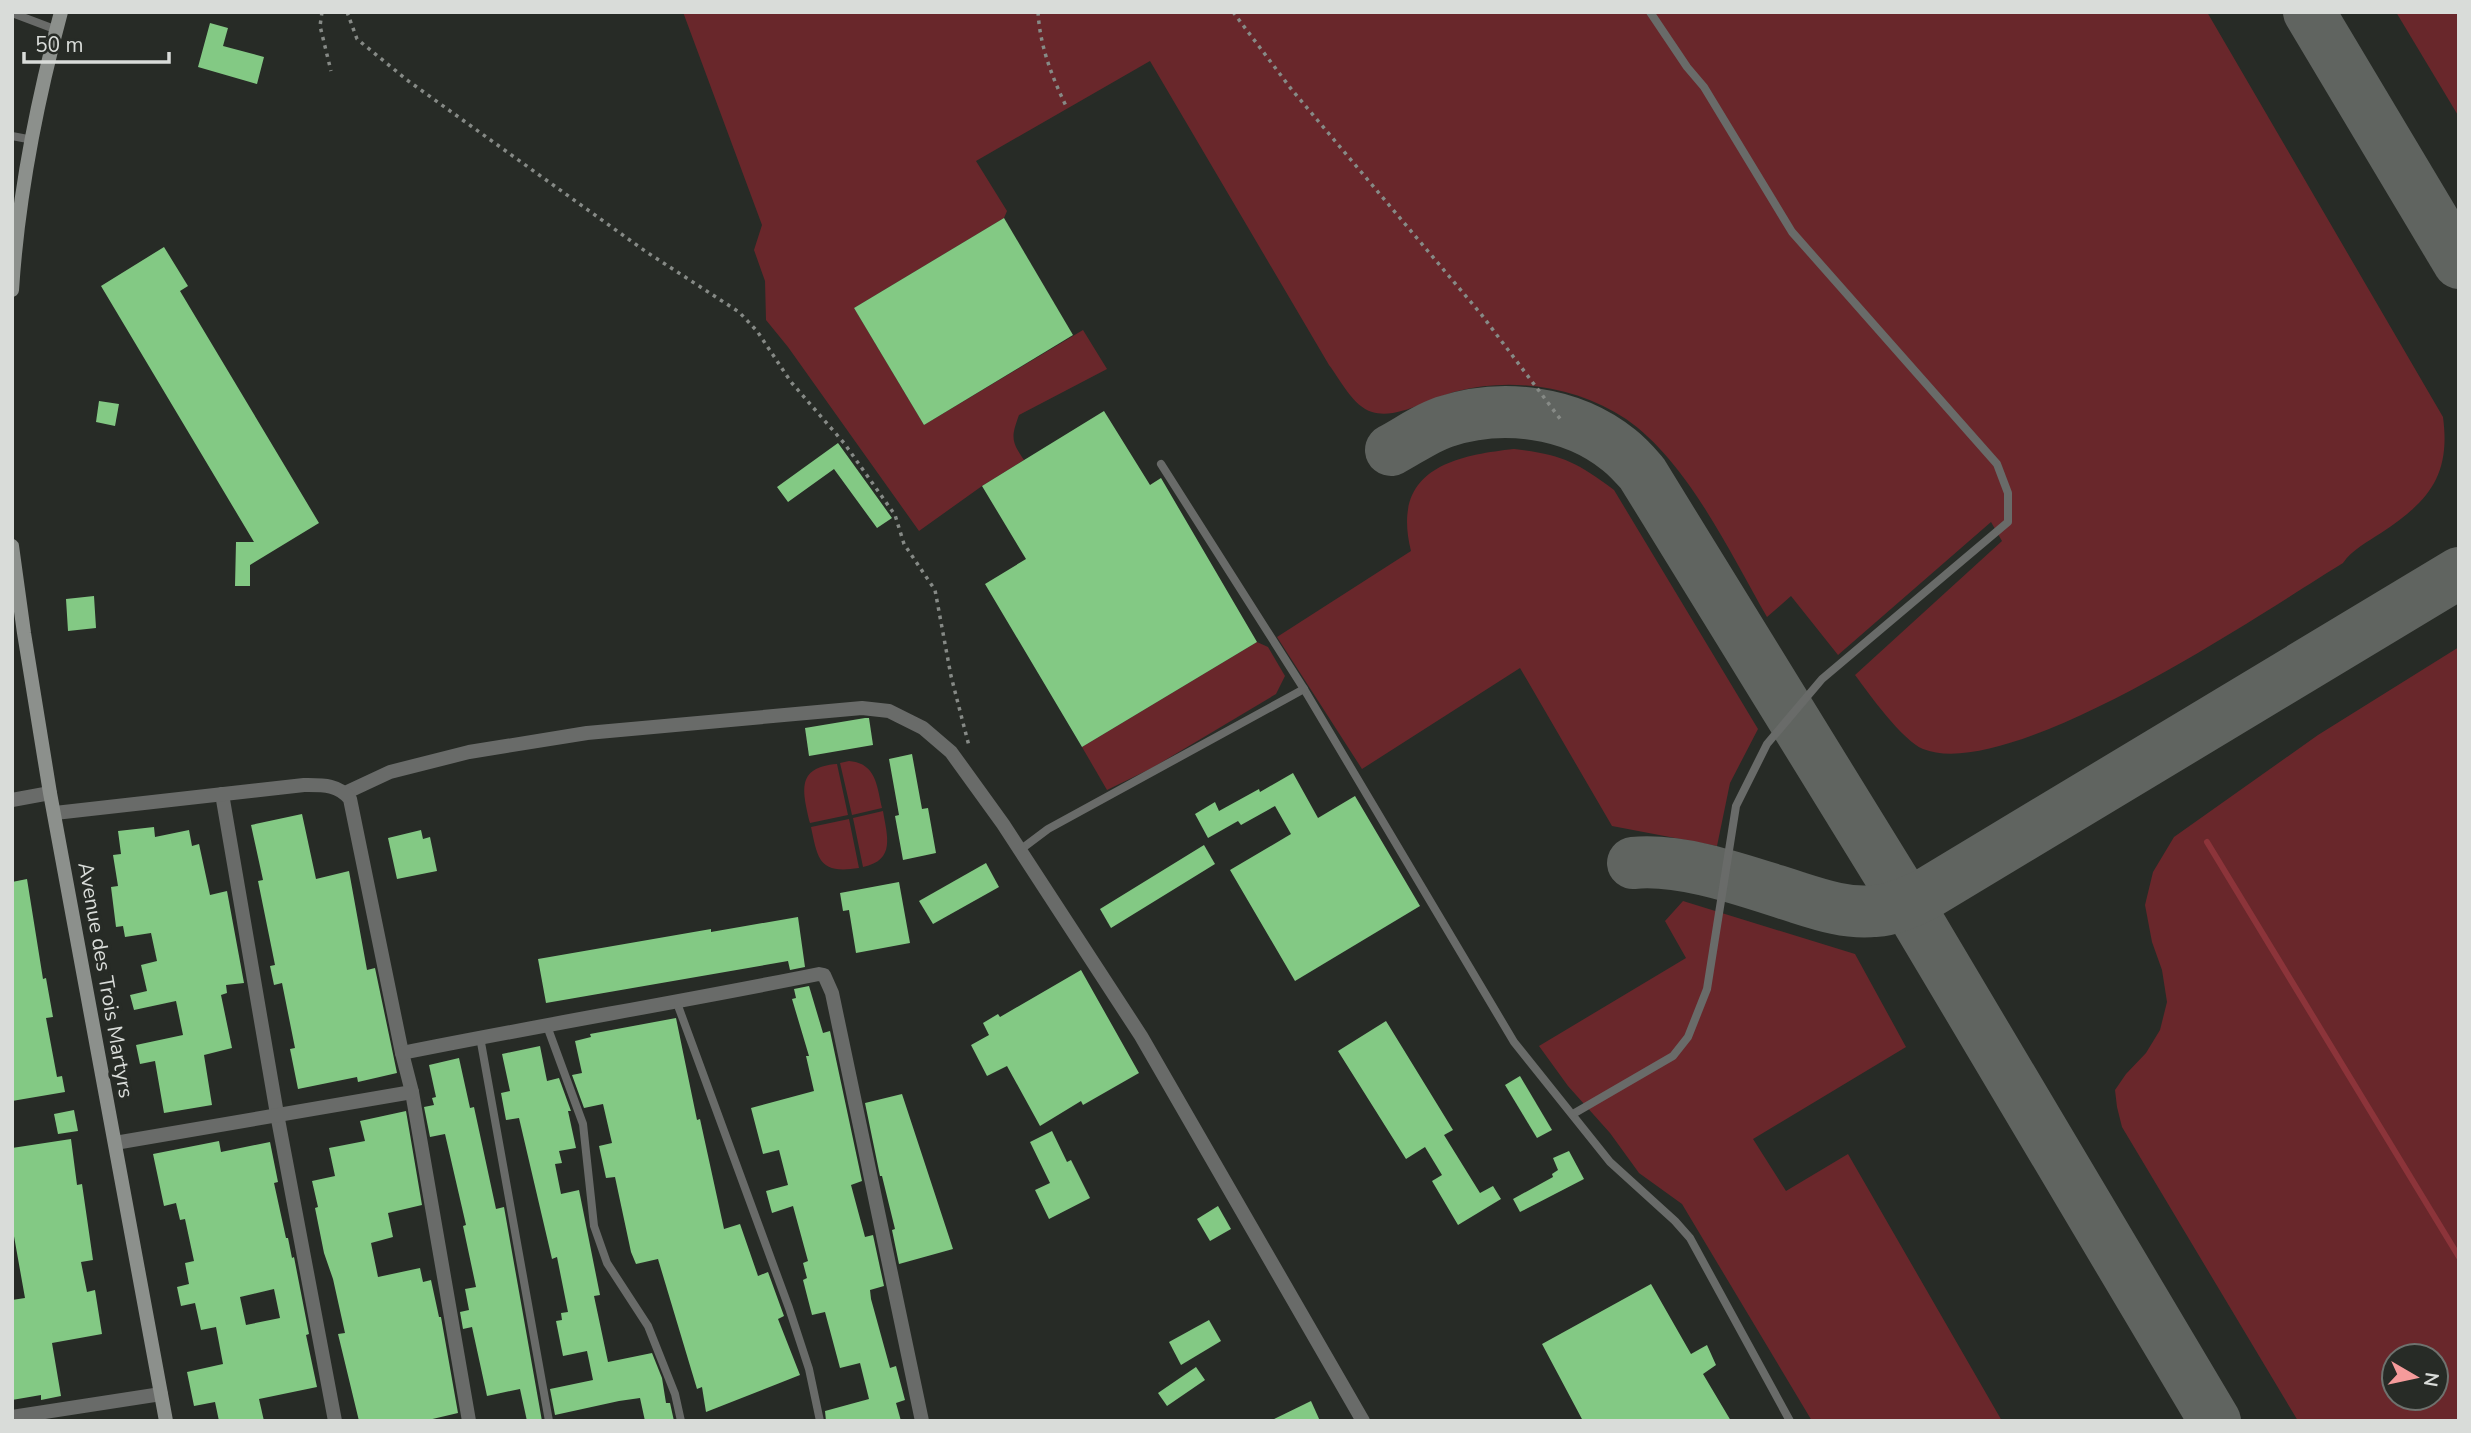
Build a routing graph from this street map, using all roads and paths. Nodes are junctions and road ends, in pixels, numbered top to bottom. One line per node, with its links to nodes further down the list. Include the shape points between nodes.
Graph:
1 (61, 12): 8 (main road)
2 (322, 12): 9 (path, via 320,26)
3 (347, 12): 18 (path, via 357,39 407,79 645,251 740,312 757,331 895,515 904,544 935,590)
4 (1038, 12): 10 (path, via 1048,65)
5 (1233, 12): 14 (path, via 1292,90 1482,314)
6 (1650, 12): 31 (lane, via 1704,87 1793,232 1997,464 2008,493 2008,522 1822,679 1767,744 1735,806 1707,989 1688,1037 1673,1056)
7 (12, 13): 8 (lane)
8 (57, 30): 12 (main road)
9 (331, 71)
10 (1067, 108)
11 (12, 136): 12 (lane)
12 (33, 140): 13 (main road)
13 (12, 290)
14 (1561, 420)
15 (1161, 464): 17 (lane)
16 (12, 546): 19 (main road, Avenue des Trois Martyrs)
17 (1304, 689): 24 (lane); 31 (lane, via 1514,1042)
18 (969, 747)
19 (50, 793): 22 (street); 23 (main road, Avenue des Trois Martyrs)
20 (345, 793): 21 (street, via 327,784); 24 (street, via 390,772 470,751 587,733 862,708 889,711 923,728 951,752); 28 (street, via 353,807)
21 (222, 794): 23 (street); 30 (street)
22 (12, 800)
23 (55, 813): 32 (main road, Avenue des Trois Martyrs)
24 (1020, 849): 42 (street, via 1141,1036)
25 (677, 1003): 26 (street); 40 (lane, via 789,1308); 41 (street, via 824,975)
26 (547, 1026): 27 (street); 39 (lane, via 583,1124 594,1226 607,1264 648,1326)
27 (480, 1037): 28 (street); 38 (lane)
28 (402, 1053): 29 (street)
29 (412, 1092): 30 (street); 37 (street)
30 (277, 1114): 32 (street); 36 (street)
31 (1573, 1114): 43 (lane, via 1610,1162 1690,1238)
32 (115, 1143): 33 (main road, Avenue des Trois Martyrs)
33 (161, 1394): 34 (street); 35 (main road, Avenue des Trois Martyrs)
34 (12, 1417)
35 (166, 1421)
36 (335, 1421)
37 (469, 1421)
38 (549, 1421)
39 (681, 1421)
40 (820, 1421)
41 (922, 1421)
42 (1363, 1421)
43 (1790, 1421)

